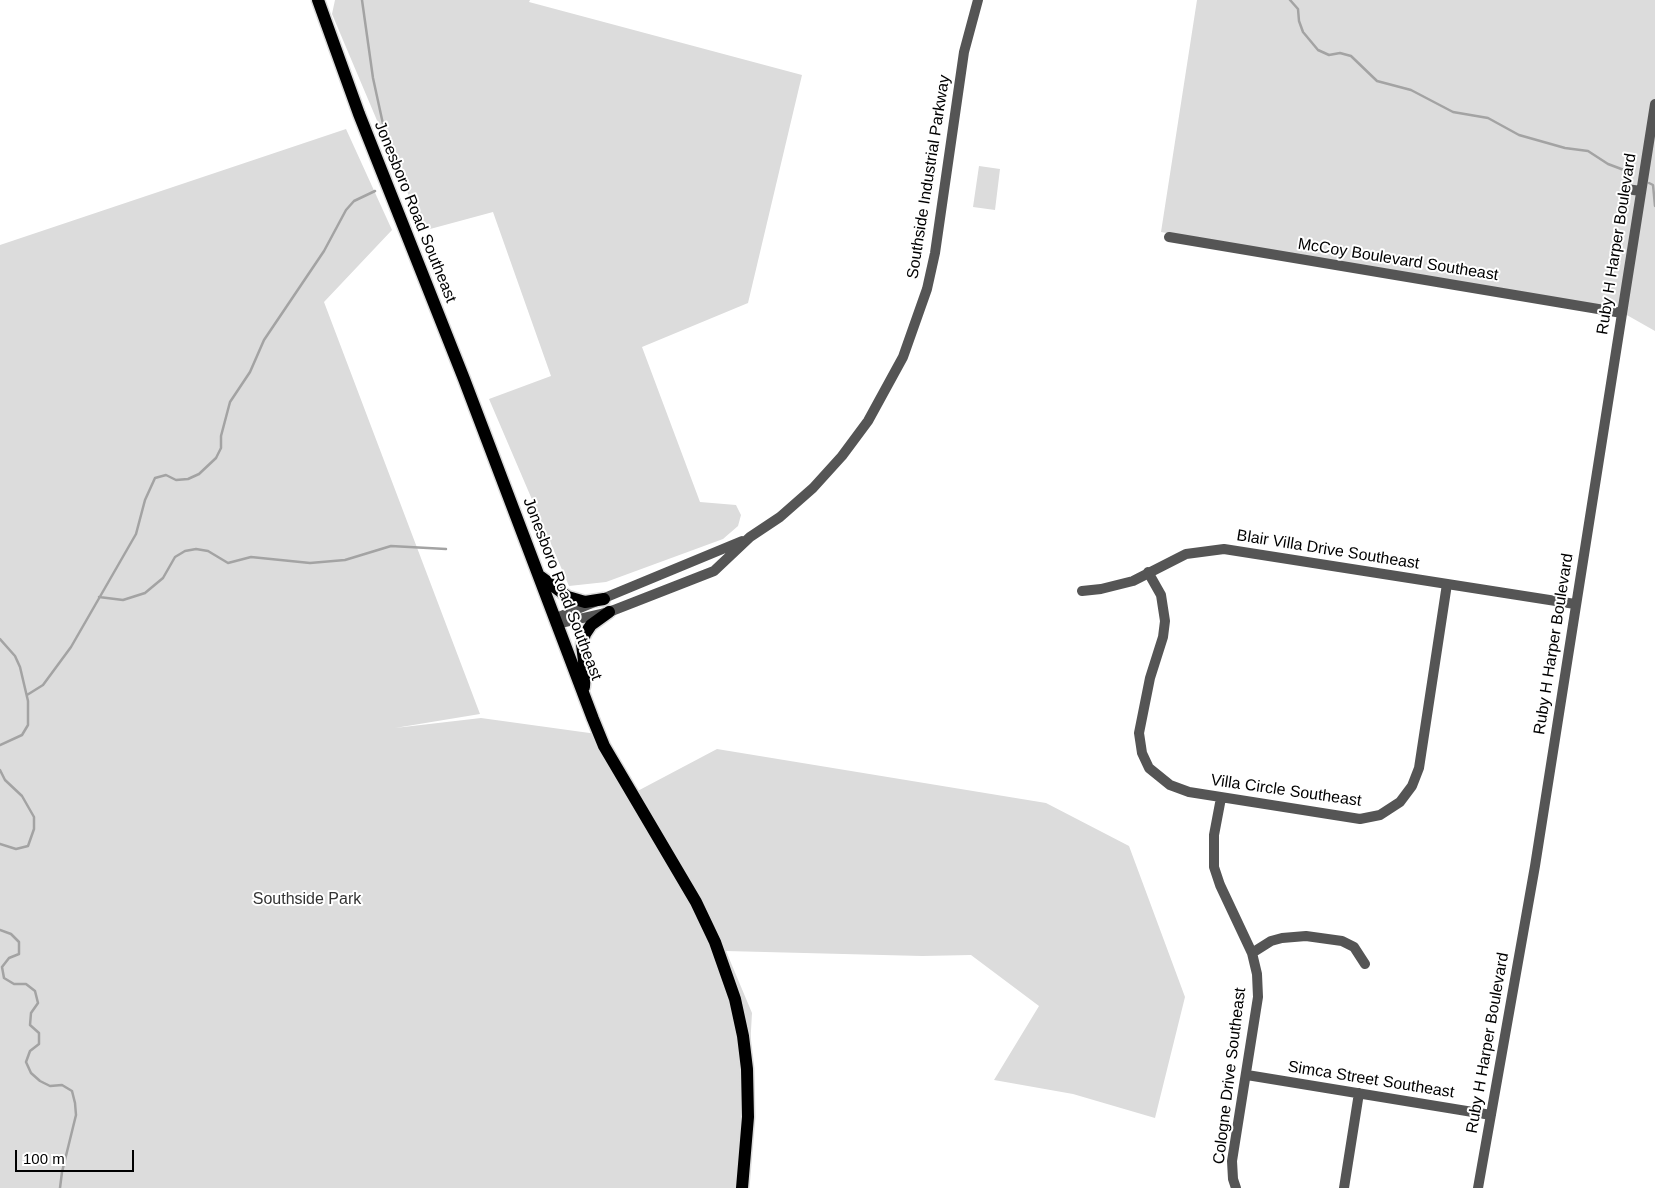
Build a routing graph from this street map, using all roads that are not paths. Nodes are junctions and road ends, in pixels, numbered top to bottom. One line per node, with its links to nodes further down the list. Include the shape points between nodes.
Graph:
1 (318, 0): 10 (main road, Jonesboro Road Southeast, via 359,114)
2 (978, 0): 8 (street, Southside Industrial Parkway, via 964,52 935,254 927,289 903,357 868,421 842,456 813,488)
3 (1655, 104): 5 (street, Ruby H Harper Boulevard)
4 (1626, 189): 5 (street)
5 (1641, 191): 7 (street, Ruby H Harper Boulevard)
6 (1169, 237): 7 (street, McCoy Boulevard Southeast)
7 (1622, 313): 16 (street, Ruby H Harper Boulevard)
8 (750, 537): 11 (street, Southside Industrial Parkway); 15 (street, Southside Industrial Parkway, via 714,571)
9 (1148, 572): 12 (street, Blair Villa Drive Southeast, via 1186,554 1224,549); 13 (street, Blair Villa Drive Southeast, via 1119,585); 20 (street, Villa Circle Southeast, via 1161,595 1165,621 1141,716 1142,753 1149,768 1170,785)
10 (540, 575): 14 (main road, via 568,597 586,602); 18 (main road, Jonesboro Road Southeast)
11 (640, 584): 14 (street, Southside Industrial Parkway); 15 (street)
12 (1447, 584): 16 (street, Blair Villa Drive Southeast); 20 (street, Villa Circle Southeast, via 1419,768 1412,786 1400,802 1380,815 1360,819)
13 (1082, 590)
14 (604, 599): 18 (street, Southside Industrial Parkway)
15 (646, 599): 17 (street, Southside Industrial Parkway)
16 (1575, 604): 25 (street, Ruby H Harper Boulevard)
17 (609, 612): 18 (street, Southside Industrial Parkway); 19 (main road, via 591,625 582,644)
18 (557, 621): 19 (main road, Jonesboro Road Southeast)
19 (583, 692): 26 (main road, Jonesboro Road Southeast, via 604,746 696,902 715,942 735,999 743,1036 748,1096)
20 (1221, 798): 21 (street, Cologne Drive Southeast, via 1214,835 1214,867)
21 (1252, 953): 22 (street, via 1282,938 1306,936 1342,941 1354,948); 23 (street, Cologne Drive Southeast, via 1258,997)
22 (1365, 964)
23 (1247, 1075): 24 (street, Simca Street Southeast); 27 (street, Cologne Drive Southeast, via 1232,1161)
24 (1359, 1093): 25 (street, Simca Street Southeast); 28 (street)
25 (1491, 1115): 29 (street, Ruby H Harper Boulevard)
26 (742, 1188)
27 (1236, 1188)
28 (1344, 1188)
29 (1478, 1188)

